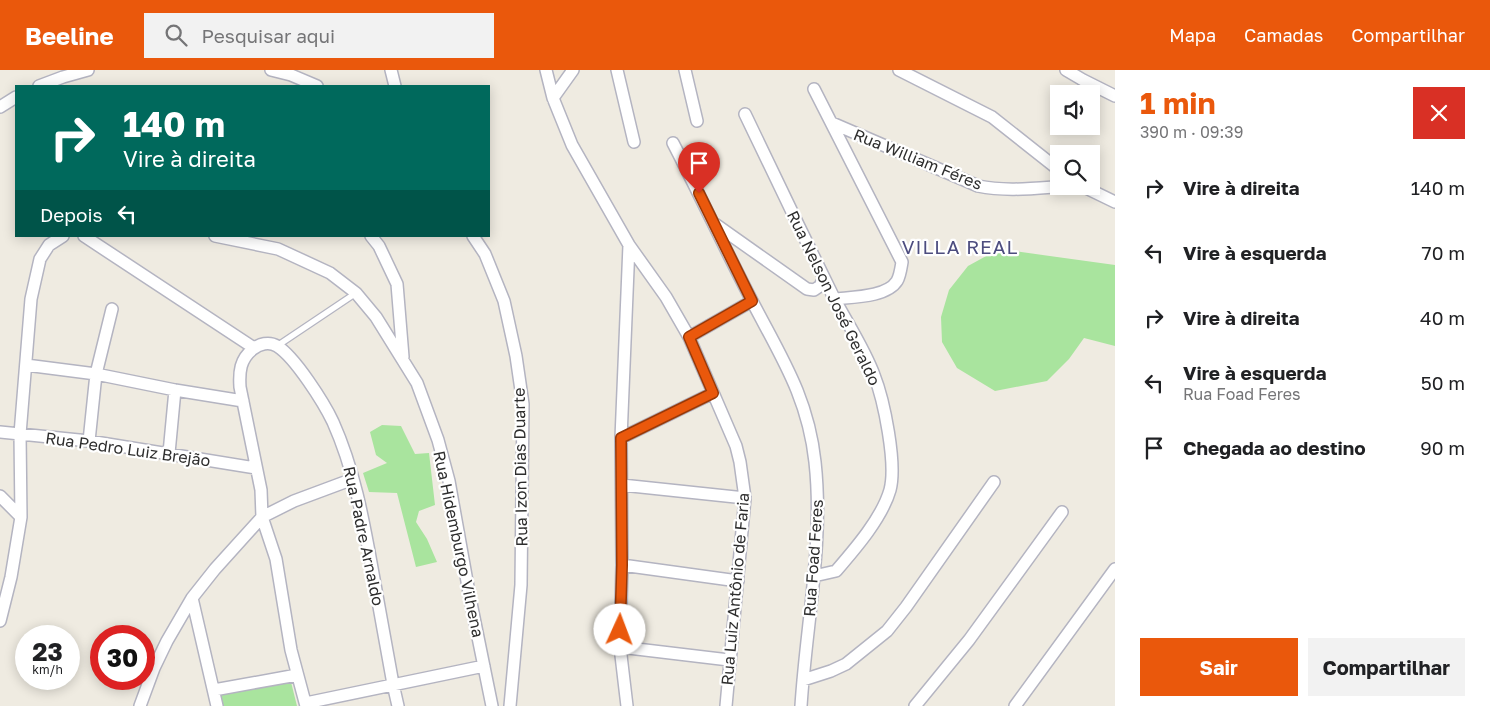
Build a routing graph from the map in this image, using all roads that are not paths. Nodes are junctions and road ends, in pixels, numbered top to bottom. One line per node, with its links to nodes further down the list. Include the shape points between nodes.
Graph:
1 (88, 70): 10 (street)
2 (271, 70): 11 (street)
3 (391, 70): 12 (street)
4 (546, 70): 16 (street, Rua Luiz Antônio de Faria)
5 (573, 70): 16 (street)
6 (617, 70): 21 (street)
7 (685, 70): 19 (street)
8 (899, 70): 23 (street, via 992,117)
9 (1066, 70): 14 (street)
10 (42, 85)
11 (315, 85)
12 (395, 85)
13 (814, 88): 20 (street)
14 (1115, 96)
15 (15, 98): 17 (street)
16 (553, 98): 33 (street, Rua Luiz Antônio de Faria, via 572,145)
17 (0, 107)
18 (745, 114): 34 (street, Rua Nelson José Geraldo)
19 (697, 121)
20 (832, 123): 24 (street, Rua William Féres, via 978,186 1011,190); 36 (street, via 902,262 898,280 890,289)
21 (634, 142)
22 (673, 143): 27 (street, Rua Foad Feres)
23 (1050, 163)
24 (1050, 187)
25 (1100, 195): 26 (street)
26 (1115, 202)
27 (715, 224): 34 (street, via 807,288 814,290); 37 (street, Rua Foad Feres)
28 (61, 237): 43 (street, via 49,245 40,259 31,299)
29 (86, 237): 41 (street)
30 (220, 237): 35 (street, Rua Hidemburgo Vilhena, via 278,249 330,273)
31 (372, 237): 42 (street, via 397,284)
32 (474, 237): 80 (street, Rua Izon Dias Duarte, via 485,254 504,301 523,404 521,585)
33 (629, 245): 39 (street, Rua Luiz Antônio de Faria, via 666,297); 50 (street)
34 (824, 278): 36 (street, Rua Nelson José Geraldo)
35 (356, 293): 40 (lane); 42 (street, Rua Hidemburgo Vilhena)
36 (835, 299): 64 (street, Rua Nelson José Geraldo, via 874,373 882,396 892,468 890,488 875,519 836,571)
37 (752, 301): 39 (street); 64 (street, Rua Foad Feres, via 790,370 809,423 818,507)
38 (112, 309): 44 (street)
39 (689, 337): 46 (street, Rua Luiz Antônio de Faria)
40 (277, 346): 41 (street, via 268,343); 54 (street, Rua Padre Arnaldo, via 304,375 332,420)
41 (254, 348): 47 (street, via 241,365 239,375)
42 (403, 359): 70 (street, Rua Hidemburgo Vilhena, via 418,382 449,481)
43 (26, 364): 44 (street); 49 (street)
44 (96, 374): 45 (street); 51 (street)
45 (175, 390): 47 (street); 52 (street)
46 (713, 393): 50 (street); 58 (street, Rua Luiz Antônio de Faria, via 736,446)
47 (243, 401): 53 (street)
48 (0, 432): 49 (street, Rua Pedro Luiz Brejão)
49 (20, 434): 51 (street, Rua Pedro Luiz Brejão); 60 (street)
50 (621, 438): 56 (street)
51 (89, 441): 52 (street, Rua Pedro Luiz Brejão)
52 (169, 453): 53 (street, Rua Pedro Luiz Brejão)
53 (256, 468): 61 (street)
54 (354, 478): 61 (street); 73 (street, Rua Padre Arnaldo)
55 (994, 482): 72 (street, via 887,631 846,664)
56 (622, 485): 58 (street); 62 (street)
57 (0, 496): 60 (street)
58 (745, 498): 65 (street, Rua Luiz Antônio de Faria)
59 (1062, 512): 84 (street, via 969,640)
60 (21, 517): 67 (street)
61 (262, 517): 66 (street); 71 (street, via 276,559)
62 (622, 565): 65 (street); 68 (street)
63 (1115, 569): 85 (street)
64 (814, 576): 72 (street, Rua Foad Feres)
65 (738, 581): 69 (street, Rua Luiz Antônio de Faria)
66 (192, 598): 74 (street); 76 (street, via 167,641)
67 (1, 615)
68 (620, 646): 69 (street); 81 (street)
69 (729, 660): 82 (street, Rua Luiz Antônio de Faria)
70 (484, 666): 73 (street); 79 (street, Rua Hidemburgo Vilhena)
71 (297, 674): 74 (street); 75 (street)
72 (802, 680): 83 (street, Rua Foad Feres)
73 (393, 684): 75 (street); 78 (street, Rua Padre Arnaldo)
74 (214, 690): 77 (street)
75 (306, 705)
76 (140, 706)
77 (217, 706)
78 (398, 706)
79 (492, 706)
80 (510, 706)
81 (627, 706)
82 (726, 706)
83 (801, 706)
84 (915, 706)
85 (1014, 706)

